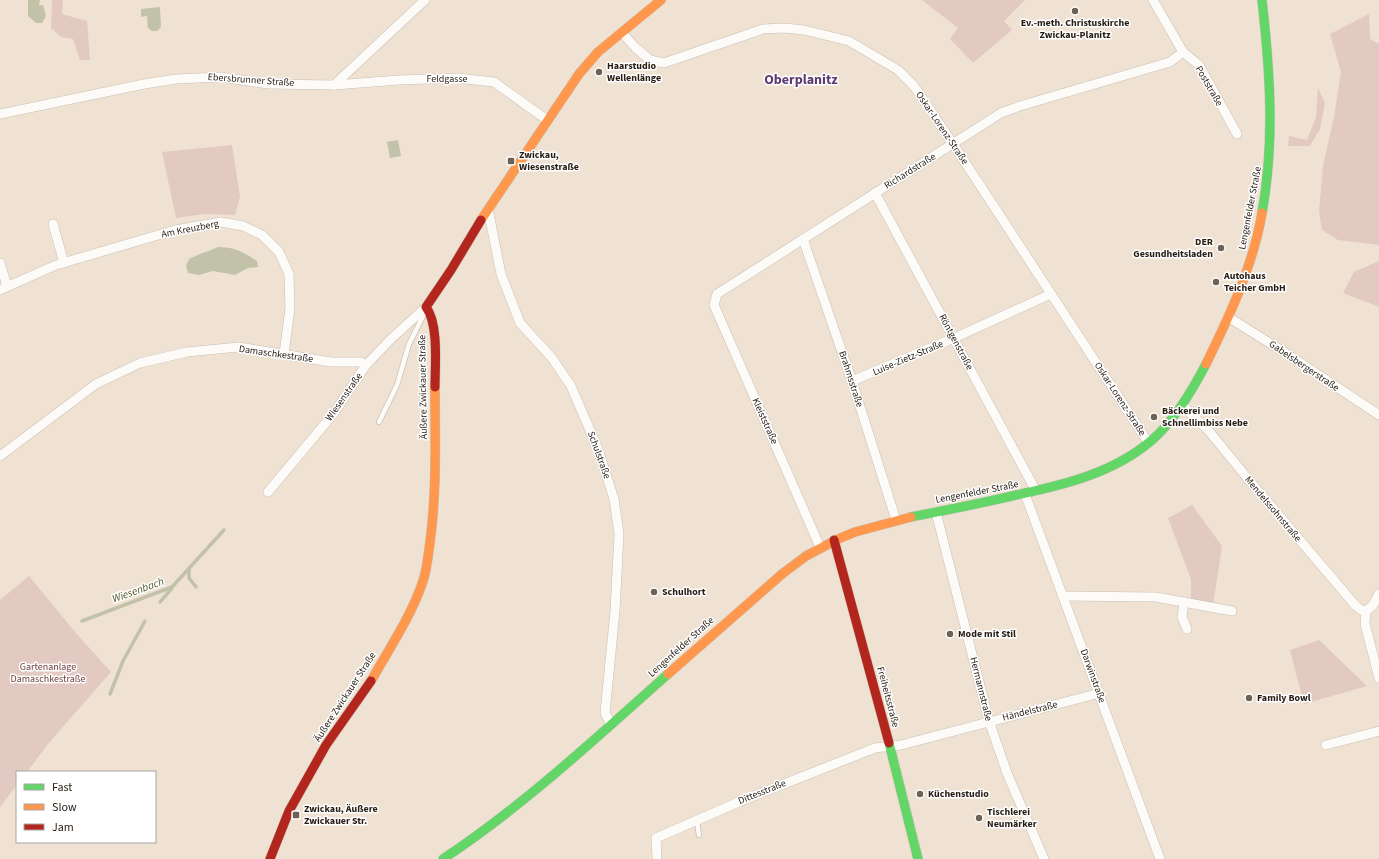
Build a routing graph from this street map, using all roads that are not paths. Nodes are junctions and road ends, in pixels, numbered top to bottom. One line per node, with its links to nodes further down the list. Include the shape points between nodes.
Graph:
1 (425, 0): 7 (street)
2 (661, 0): 5 (main road, Äußere Zwickauer Straße)
3 (1153, 0): 6 (street, Poststraße)
4 (1262, 0): 22 (main road, Lengenfelder Straße, via 1270,79 1270,161 1252,255)
5 (622, 33): 9 (main road, Äußere Zwickauer Straße, via 598,52 579,74); 11 (street, Oskar-Lorenz-Straße, via 650,60 664,63 763,29 804,30 850,41 898,70 914,86)
6 (1183, 52): 10 (street, Poststraße, via 1199,65); 11 (street, Richardstraße, via 1170,62 1001,113)
7 (334, 85): 8 (street, Ebersbrunner Straße, via 268,84 221,77 176,79); 9 (street, Feldgasse, via 457,78 494,82)
8 (0, 114)
9 (547, 120): 13 (main road, Äußere Zwickauer Straße)
10 (1237, 134)
11 (954, 144): 12 (street, Richardstraße); 20 (street, Oskar-Lorenz-Straße)
12 (875, 193): 15 (street, Richardstraße); 23 (street, Röntgenstraße)
13 (488, 209): 21 (main road, Äußere Zwickauer Straße); 48 (street, Schulstraße, via 501,274 520,323 552,358 571,386 598,449 614,499 618,542 615,611 605,713)
14 (53, 224): 17 (street)
15 (803, 239): 19 (street, Richardstraße); 26 (street, Brahmsstraße)
16 (0, 262): 18 (street, Am Kreuzberg)
17 (64, 263): 18 (street, Am Kreuzberg); 24 (street, Am Kreuzberg, via 175,230 220,222 243,226 262,235 279,252 289,274 290,308)
18 (4, 288)
19 (717, 294): 38 (street, Kleiststraße, via 714,305)
20 (1051, 294): 23 (street, Luise-Zietz-Straße); 30 (street, Oskar-Lorenz-Straße)
21 (426, 307): 25 (street, Wiesenstraße); 29 (lane, Äußere Zwickauer Straße, via 409,344 397,385); 54 (main road, Äußere Zwickauer Straße, via 435,341 436,466 433,520 422,584 404,623 370,682 326,745 289,810)
22 (1228, 317): 27 (main road, Lengenfelder Straße, via 1208,361); 28 (street, Gabelsbergerstraße)
23 (954, 338): 26 (street, Luise-Zietz-Straße); 32 (street, Röntgenstraße)
24 (284, 354): 25 (street, Damaschkestraße, via 331,362 361,362); 31 (street, Damaschkestraße, via 240,347 187,352 140,364 96,384)
25 (366, 365): 33 (street, Wiesenstraße, via 334,413)
26 (852, 381): 36 (street, Brahmsstraße)
27 (1182, 405): 30 (main road, Lengenfelder Straße); 42 (street, Mendelssohnstraße, via 1208,430 1355,605 1362,610)
28 (1379, 415)
29 (379, 422)
30 (1148, 442): 32 (main road, Lengenfelder Straße, via 1113,466)
31 (0, 456)
32 (1036, 491): 34 (main road, Lengenfelder Straße)
33 (268, 492)
34 (1025, 494): 35 (main road, Lengenfelder Straße); 40 (street, Darwinstraße)
35 (936, 512): 36 (main road, Lengenfelder Straße); 47 (street, Hermannstraße)
36 (896, 520): 37 (main road, Lengenfelder Straße)
37 (834, 540): 38 (main road, Lengenfelder Straße); 51 (main road, Freiheitsstraße)
38 (820, 547): 48 (main road, Lengenfelder Straße, via 782,574)
39 (1379, 594): 42 (street)
40 (1063, 596): 41 (street, via 1156,597); 46 (street, Darwinstraße)
41 (1184, 602): 43 (street); 44 (street, via 1182,617)
42 (1370, 608): 45 (street, via 1365,624)
43 (1232, 611)
44 (1187, 629)
45 (1379, 678)
46 (1100, 693): 47 (street, Händelstraße); 59 (street, Darwinstraße)
47 (989, 721): 51 (street, Händelstraße); 58 (street, Hermannstraße, via 1007,773)
48 (611, 724): 55 (main road, Lengenfelder Straße, via 476,837)
49 (1379, 731): 50 (street)
50 (1326, 745)
51 (890, 746): 52 (street, Dittesstraße, via 875,748 821,768); 57 (main road, Freiheitsstraße)
52 (697, 821): 53 (lane); 56 (street, Dittesstraße, via 656,838)
53 (699, 835)
54 (270, 859)
55 (443, 859)
56 (657, 859)
57 (918, 859)
58 (1044, 859)
59 (1160, 859)

